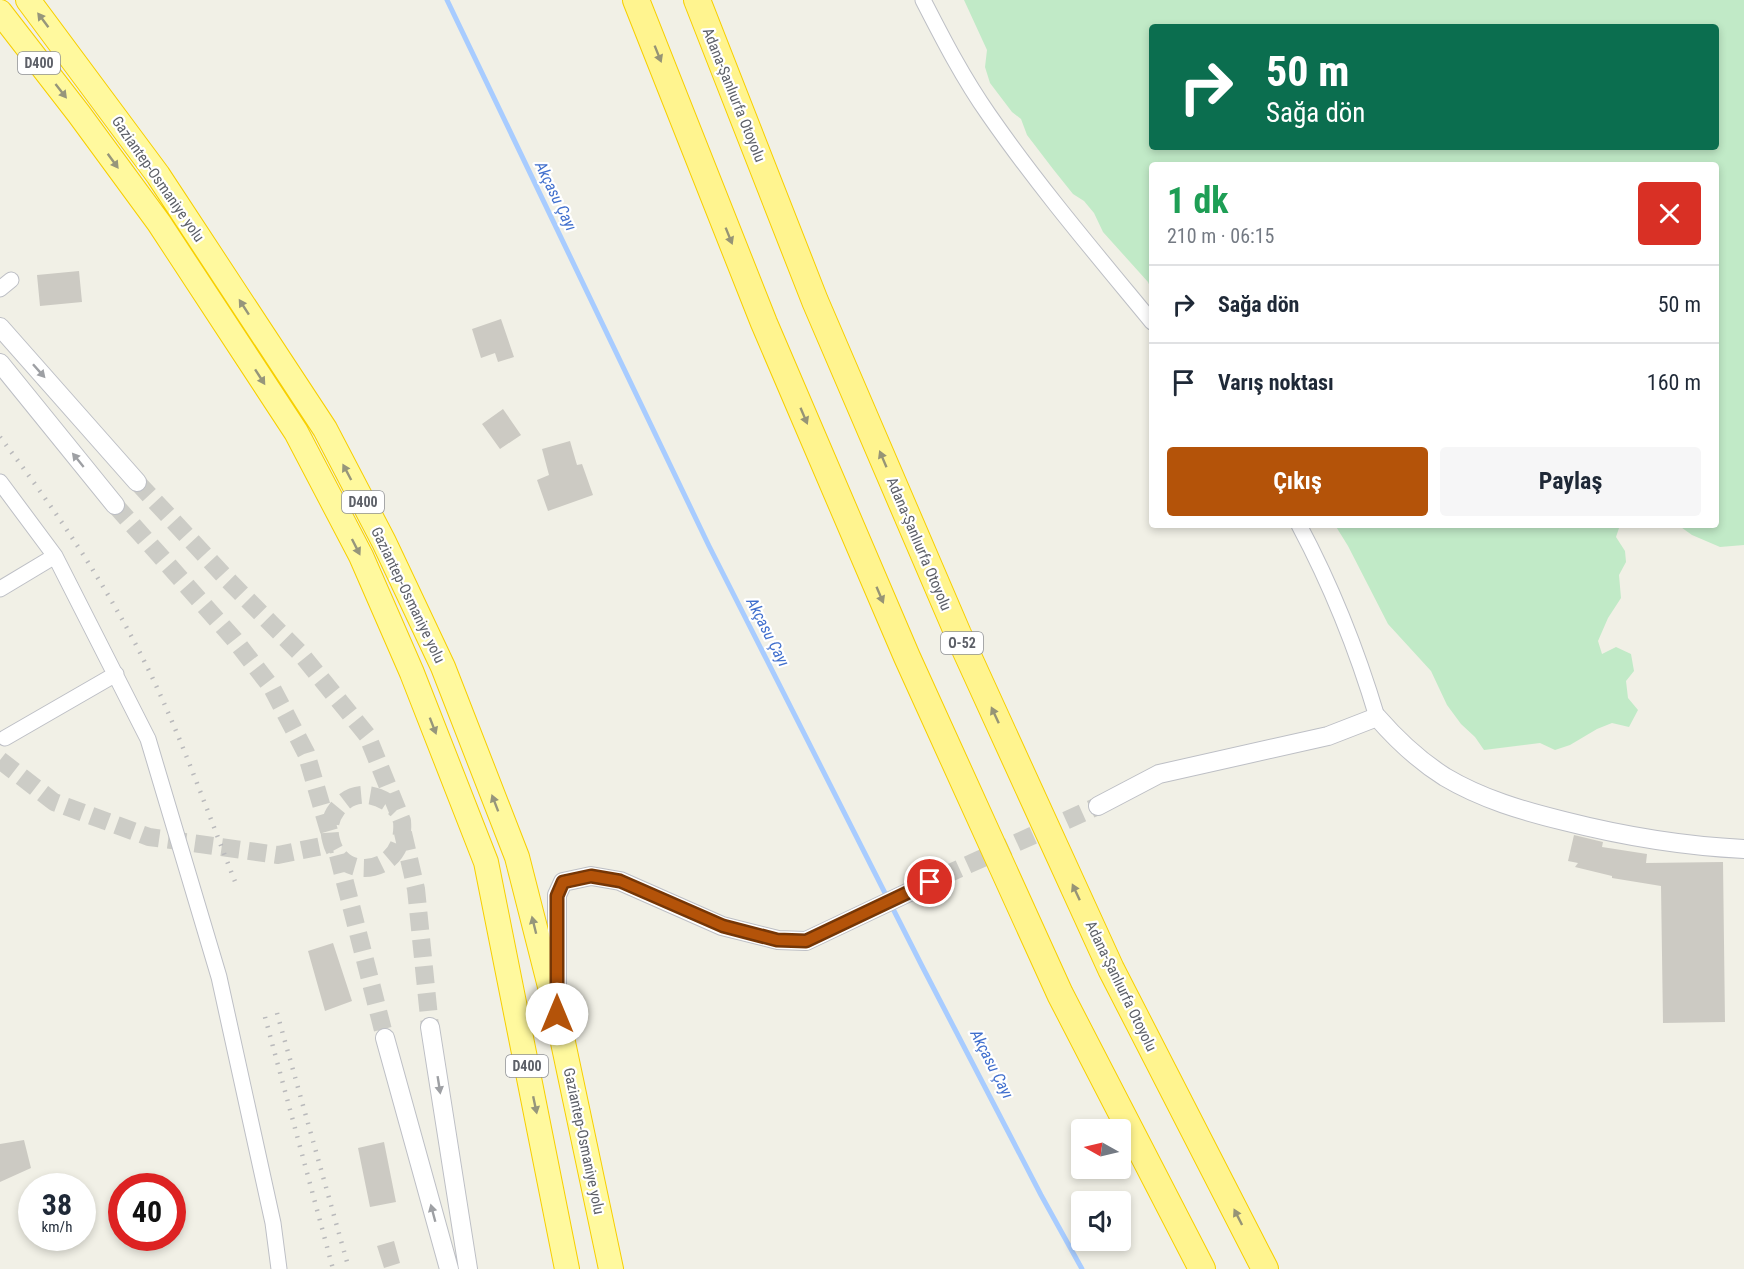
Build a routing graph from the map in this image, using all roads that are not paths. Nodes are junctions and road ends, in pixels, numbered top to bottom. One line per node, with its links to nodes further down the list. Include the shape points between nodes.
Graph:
1 (28, 0): 21 (highway, Gaziantep-Osmaniye yolu / D400, one-way to 1, via 517,857 443,667 384,542 325,429 158,175)
2 (636, 0): 29 (highway, one-way to 29, via 764,323 907,657 1060,994)
3 (697, 0): 30 (highway, Adana-Şanlıurfa Otoyolu / O-52, one-way to 3, via 1111,969 958,634 815,301)
4 (923, 0): 6 (street, via 949,52 987,112 1027,168)
5 (0, 12): 27 (highway, Gaziantep-Osmaniye yolu / D400, one-way to 27, via 159,223 296,432 361,556 486,862)
6 (1149, 318)
7 (0, 327): 10 (street, one-way to 10)
8 (0, 363): 11 (street, one-way to 8)
9 (0, 482): 13 (street)
10 (137, 482)
11 (115, 505)
12 (1301, 528): 16 (street, via 1323,569 1361,664)
13 (55, 556): 14 (street); 15 (street)
14 (2, 584)
15 (116, 674): 17 (street); 24 (street, via 148,739 219,977 273,1223)
16 (1377, 717): 18 (street, via 1328,736 1159,774); 19 (street, via 1398,742 1445,777 1524,811 1640,838)
17 (5, 738)
18 (1098, 806)
19 (1744, 849)
20 (943, 876): 21 (street, via 806,941 777,940 723,926 620,881 591,876 563,882 557,896)
21 (557, 1014): 28 (highway, Gaziantep-Osmaniye yolu / D400)
22 (430, 1027): 26 (street, one-way to 26)
23 (385, 1038): 25 (street, one-way to 23)
24 (279, 1269)
25 (449, 1269)
26 (468, 1269)
27 (567, 1269)
28 (611, 1269)
29 (1202, 1269)
30 (1265, 1269)

